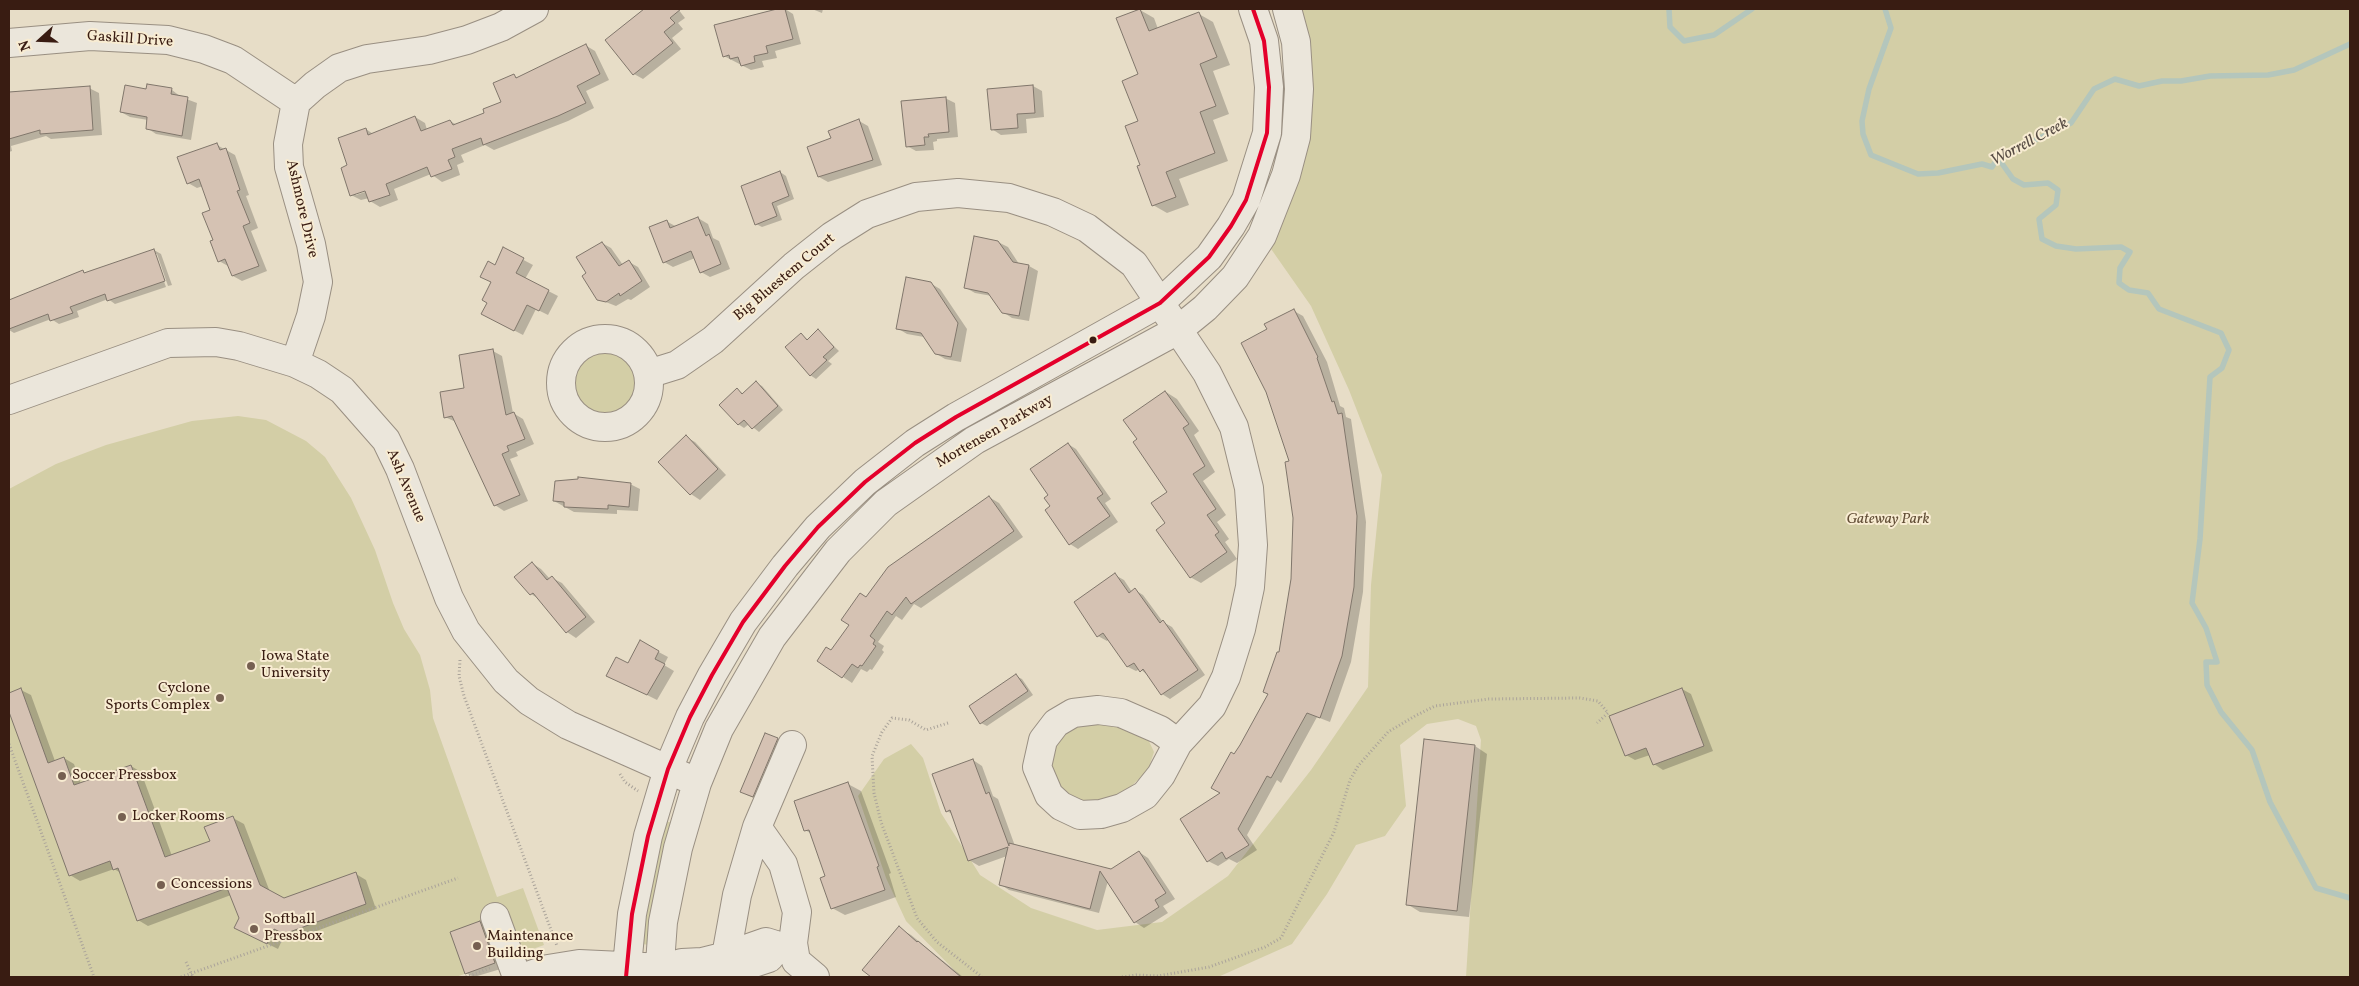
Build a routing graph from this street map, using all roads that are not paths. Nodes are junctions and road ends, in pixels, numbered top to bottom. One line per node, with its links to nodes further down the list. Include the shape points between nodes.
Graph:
1 (534, 9): 5 (street, via 467,40 429,50 367,59 339,68)
2 (1253, 9): 6 (street, Mortensen Parkway, via 1264,41 1269,87 1267,133 1257,169 1246,200 1209,257)
3 (1288, 9): 7 (street, Mortensen Parkway, via 1296,42 1299,89 1296,137 1286,176 1262,236 1235,277)
4 (9, 43): 5 (street, Gaskill Drive, via 90,36 168,40 234,60)
5 (296, 102): 8 (street, Ashmore Drive, via 288,144 289,167 311,244 318,282 311,316)
6 (1160, 302): 7 (street, Big Bluestem Court); 9 (street, Big Bluestem Court, via 1134,264 1087,228 1053,212 1009,198 958,193 916,197 867,214 832,236 713,340 677,364); 13 (street, Mortensen Parkway, via 956,417 864,482 818,527 743,622 690,717)
7 (1178, 330): 11 (street, Big Bluestem Court, via 1207,373 1234,427 1249,488 1253,544 1250,587 1242,629 1226,678 1212,706); 14 (street, Mortensen Parkway, via 975,440 886,503 838,551 772,637 719,729)
8 (295, 363): 10 (street, Ash Avenue, via 216,342 168,343); 13 (street, Ash Avenue, via 342,390 386,440 449,598 466,631 506,681 529,701 568,725)
9 (648, 374)
10 (9, 400)
11 (1178, 743): 11 (street, via 1161,775 1145,795 1122,808 1101,814 1080,814 1061,806 1049,795 1037,767 1043,740 1056,723 1073,713 1121,712 1160,730)
12 (792, 745): 15 (street)
13 (668, 770): 14 (street, Ash Avenue); 18 (street, Mortensen Parkway, via 648,836 632,914)
14 (697, 783): 20 (street, Mortensen Parkway, via 678,848 663,922)
15 (757, 827): 17 (street, via 783,864 797,912); 19 (street, via 737,896)
16 (494, 917): 21 (street)
17 (786, 944): 19 (street, via 766,942); 23 (street, via 796,961)
18 (626, 971): 20 (street); 22 (street, via 564,965)
19 (724, 971): 20 (street, via 702,962 682,963)
20 (665, 973)
21 (517, 977)
22 (525, 977)
23 (815, 977)

